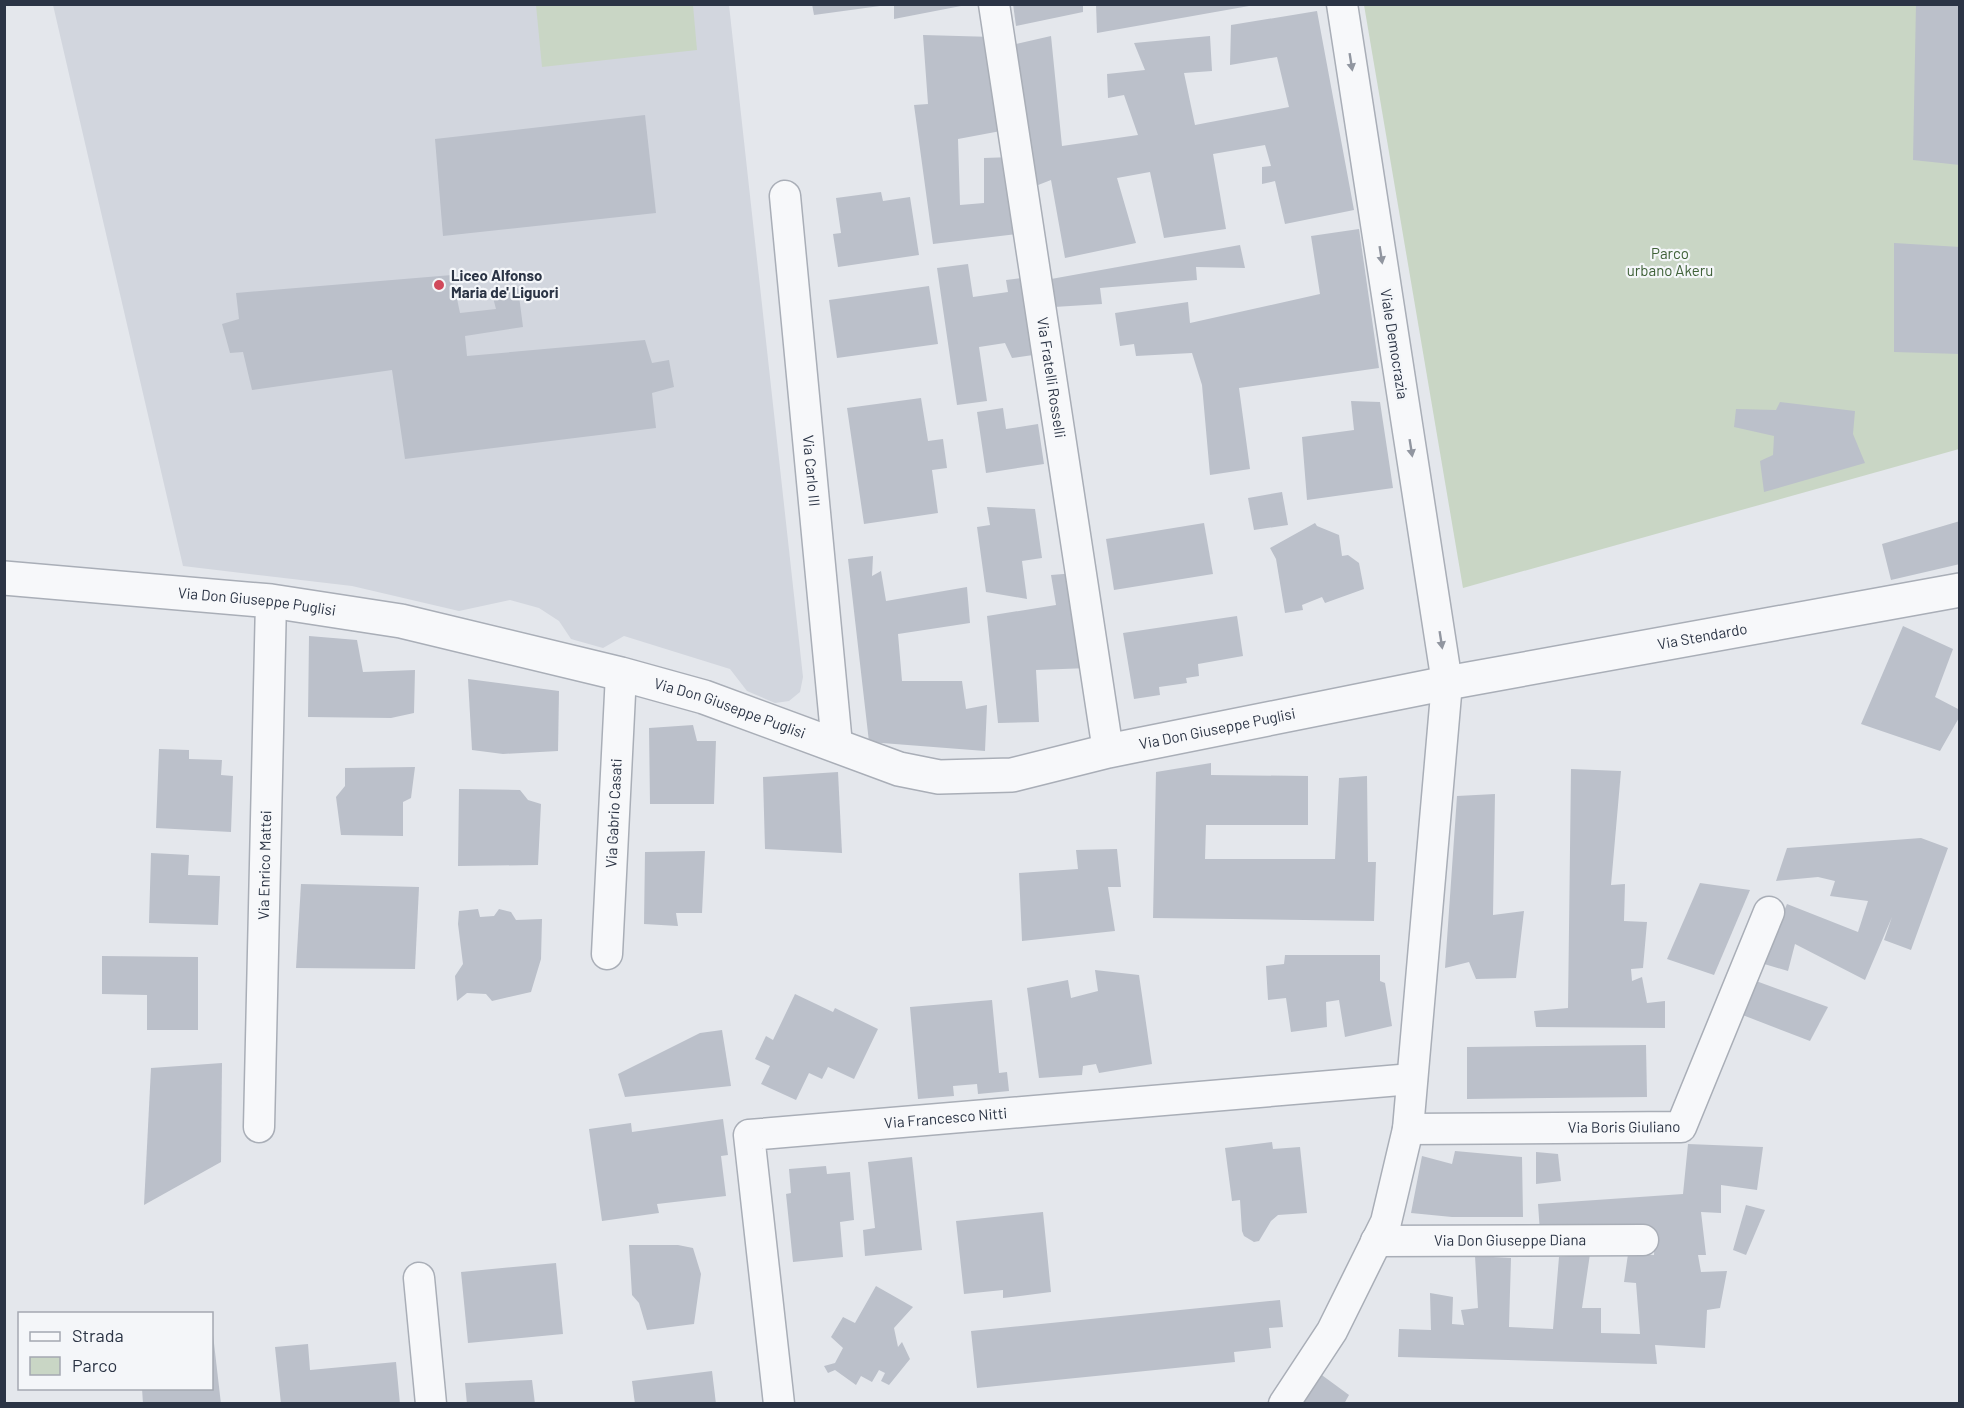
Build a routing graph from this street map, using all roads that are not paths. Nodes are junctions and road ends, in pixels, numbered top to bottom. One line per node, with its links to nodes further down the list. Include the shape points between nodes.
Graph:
1 (994, 4): 10 (street, Via Fratelli Rosselli)
2 (1342, 4): 8 (street, Viale Democrazia, one-way to 8)
3 (785, 196): 9 (street, Via Carlo III)
4 (4, 578): 6 (street, Via Don Giuseppe Puglisi)
5 (1959, 590): 8 (street, Via Stendardo)
6 (271, 601): 7 (street, Via Don Giuseppe Puglisi, via 401,621); 14 (street, Via Enrico Mattei)
7 (621, 674): 9 (street, Via Don Giuseppe Puglisi, via 704,697); 12 (street, Via Gabrio Casati)
8 (1447, 683): 10 (street, Via Don Giuseppe Puglisi); 13 (street)
9 (837, 745): 10 (street, Via Don Giuseppe Puglisi, via 899,769 939,777 1012,775)
10 (1108, 751)
11 (1769, 912): 15 (street, Via Boris Giuliano, via 1681,1127)
12 (607, 954)
13 (1412, 1079): 15 (street); 20 (street, Via Francesco Nitti, via 749,1135)
14 (259, 1127)
15 (1408, 1129): 17 (street, via 1386,1222)
16 (1643, 1240): 17 (street, Via Don Giuseppe Diana)
17 (1376, 1241): 21 (street, via 1332,1330)
18 (419, 1278): 19 (street)
19 (431, 1404)
20 (779, 1404)
21 (1284, 1404)

